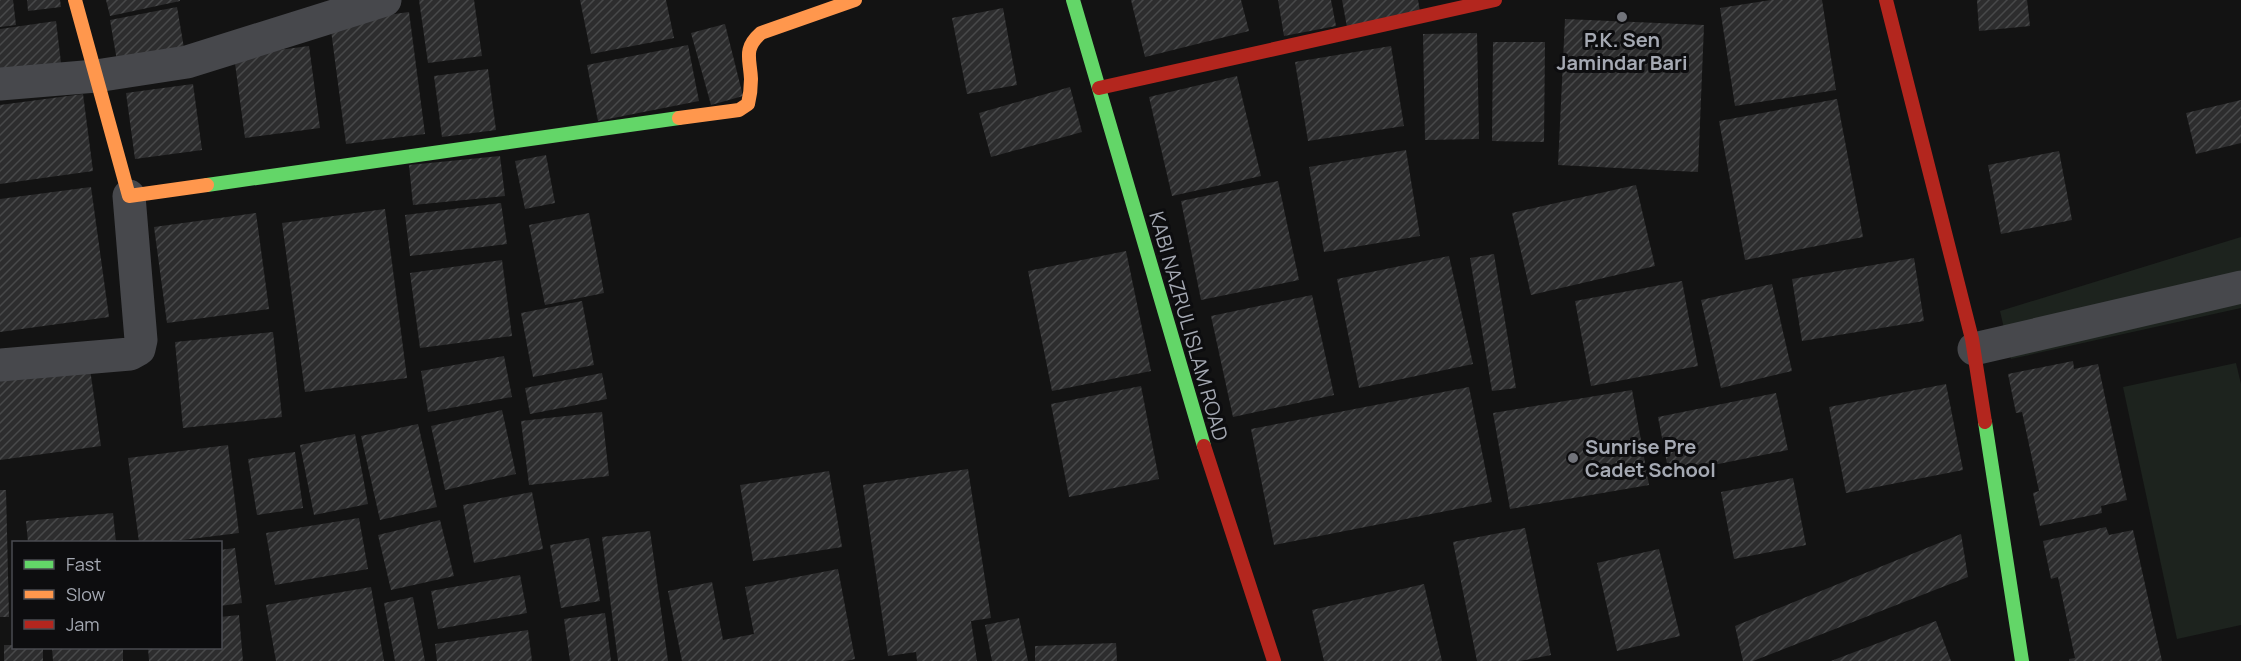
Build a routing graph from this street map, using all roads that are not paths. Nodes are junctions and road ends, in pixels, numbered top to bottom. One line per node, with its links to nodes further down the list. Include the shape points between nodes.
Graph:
1 (75, 0): 7 (street)
2 (385, 0): 7 (street, via 187,62)
3 (855, 0): 10 (street, via 761,33 752,41 748,50 748,104 739,110)
4 (1073, 0): 9 (street, KABI NAZRUL ISLAM ROAD)
5 (1495, 0): 9 (street)
6 (1886, 0): 12 (street)
7 (96, 76): 8 (street); 10 (street)
8 (0, 84)
9 (1099, 88): 14 (street, KABI NAZRUL ISLAM ROAD, via 1205,449)
10 (129, 196): 13 (street, via 139,349 130,354)
11 (2241, 287): 12 (street)
12 (1974, 349): 15 (street)
13 (0, 365)
14 (1274, 661)
15 (2022, 661)

